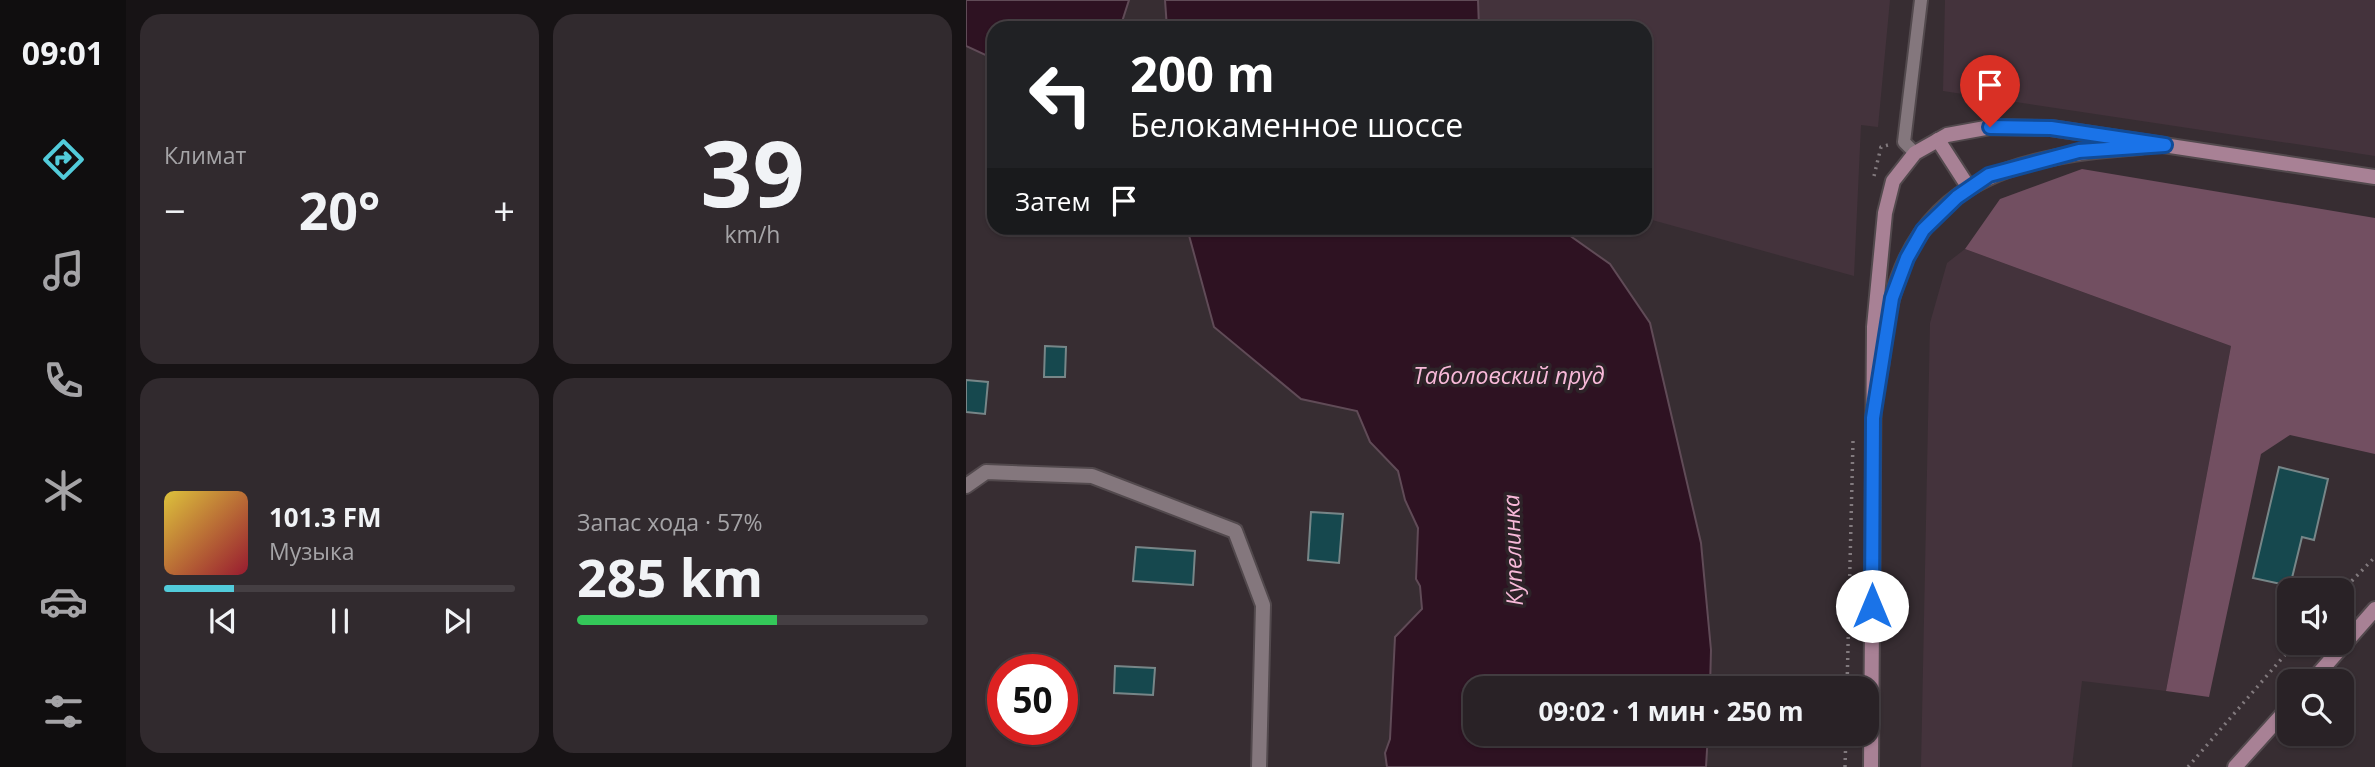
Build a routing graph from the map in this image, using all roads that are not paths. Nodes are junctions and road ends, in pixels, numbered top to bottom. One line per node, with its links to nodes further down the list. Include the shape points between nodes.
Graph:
1 (1921, 0): 4 (lane, via 1904,142)
2 (1938, 140): 3 (main road, via 1990,127 2015,127); 4 (main road); 6 (main road)
3 (2165, 145): 5 (main road); 6 (main road, via 2046,158 1989,175)
4 (1915, 153): 7 (main road, via 1893,181 1885,213 1874,327)
5 (2375, 177)
6 (1969, 188): 7 (main road, via 1923,230 1907,258 1892,298)
7 (1873, 418): 13 (main road)
8 (966, 486): 12 (street, via 986,472 1092,476 1235,531 1263,605)
9 (2375, 608): 10 (main road)
10 (2322, 669)
11 (2277, 720): 14 (main road)
12 (1258, 767)
13 (1871, 767)
14 (2235, 767)

